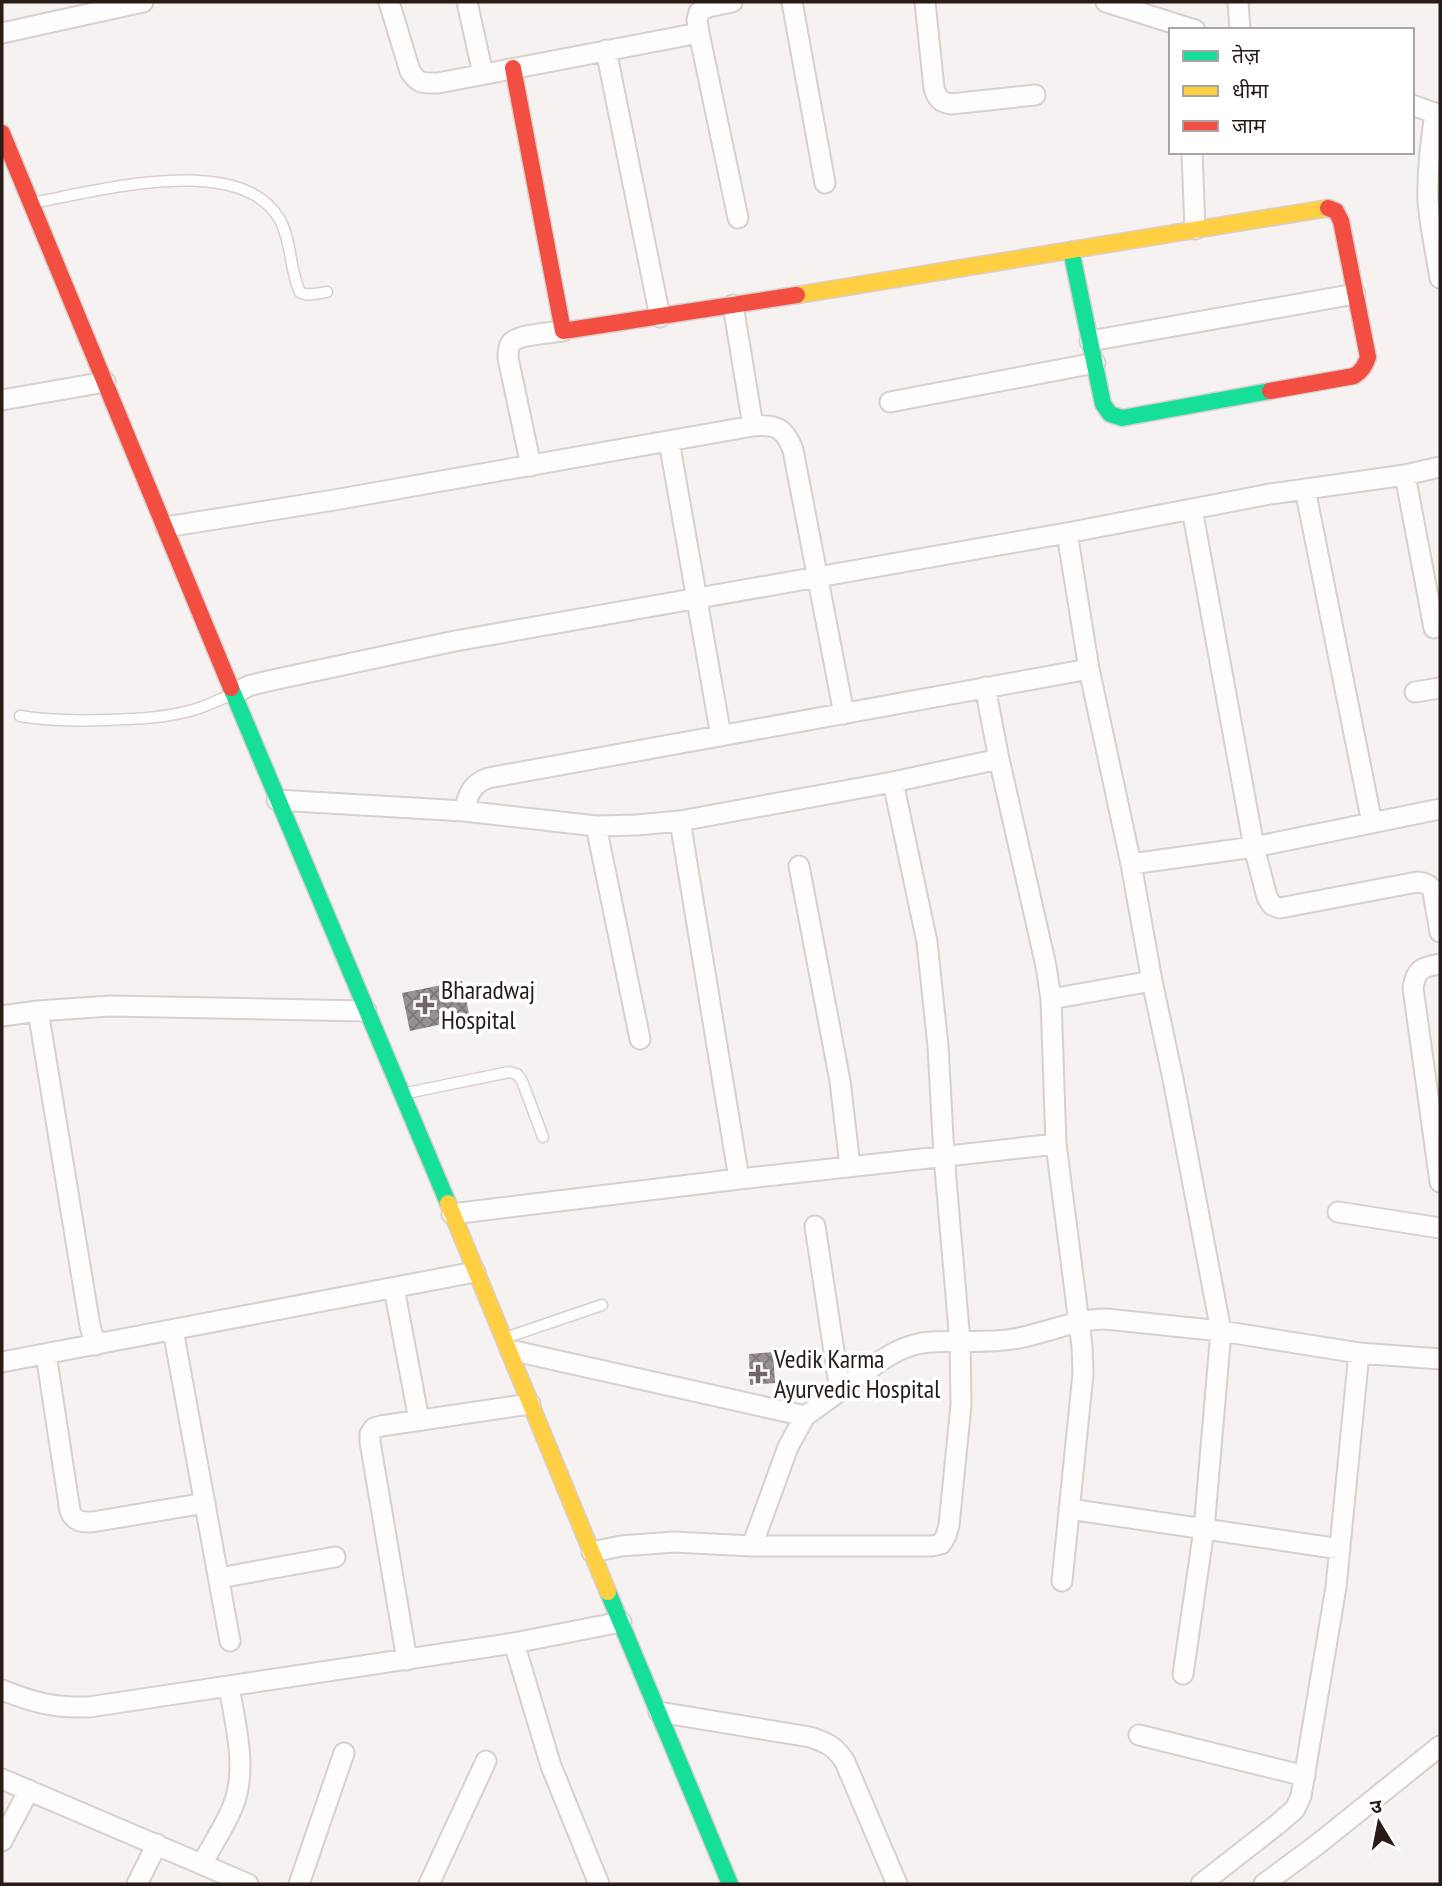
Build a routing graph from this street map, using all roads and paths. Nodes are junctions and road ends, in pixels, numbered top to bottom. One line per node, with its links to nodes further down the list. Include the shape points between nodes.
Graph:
1 (143, 2): 11 (street)
2 (388, 2): 15 (street, via 415,79 438,83)
3 (467, 2): 15 (street)
4 (732, 2): 12 (street, via 699,12)
5 (792, 2): 21 (street)
6 (925, 2): 16 (street, via 933,88 942,102)
7 (1106, 2): 9 (street)
8 (1238, 2): 10 (street)
9 (1187, 28)
10 (1240, 28)
11 (2, 33)
12 (699, 33): 13 (street); 23 (street)
13 (606, 50): 14 (street); 30 (street)
14 (513, 68): 15 (street); 31 (main road)
15 (483, 74)
16 (1035, 94)
17 (1414, 106): 18 (street)
18 (1438, 114): 26 (street, via 1428,182)
19 (2, 134): 22 (main road)
20 (1192, 154): 24 (street)
21 (825, 183)
22 (31, 204): 27 (lane, via 151,181 230,184 251,191 279,220 300,292); 34 (main road)
23 (738, 218)
24 (1195, 229): 25 (main road); 28 (main road, via 1330,208 1341,221)
25 (1071, 250): 29 (main road); 32 (main road)
26 (1440, 278)
27 (327, 292)
28 (1356, 294): 32 (street); 33 (main road, via 1368,357 1362,372 1354,376 1122,418 1107,412)
29 (733, 305): 30 (main road); 37 (street)
30 (660, 317): 31 (main road)
31 (563, 331): 39 (street, via 520,337 508,349)
32 (1090, 341): 33 (main road)
33 (1095, 363): 36 (street)
34 (105, 382): 35 (street); 44 (main road)
35 (2, 400)
36 (890, 402)
37 (753, 426): 38 (street); 46 (street, via 775,427 789,439)
38 (668, 441): 39 (street); 47 (street)
39 (531, 466): 44 (street)
40 (1440, 467): 41 (street)
41 (1405, 475): 42 (street); 48 (street)
42 (1305, 489): 43 (street); 63 (street)
43 (1192, 509): 45 (street); 65 (street)
44 (166, 527): 53 (main road)
45 (1067, 533): 46 (street); 49 (street)
46 (819, 578): 47 (street); 54 (street)
47 (697, 599): 53 (street, via 455,641 268,681); 56 (street)
48 (1434, 628)
49 (1088, 669): 50 (street); 66 (street)
50 (985, 687): 54 (street); 57 (street)
51 (1440, 688): 52 (street)
52 (1415, 692)
53 (234, 694): 55 (lane, via 194,709 143,718 44,720); 59 (main road)
54 (844, 715): 56 (street)
55 (20, 716)
56 (721, 736): 61 (street, via 488,778 471,788)
57 (999, 759): 58 (street); 71 (street)
58 (893, 782): 62 (street); 79 (street, via 927,942)
59 (277, 800): 61 (street); 73 (main road)
60 (1440, 809): 63 (street)
61 (464, 811): 64 (street)
62 (680, 821): 64 (street); 81 (street)
63 (1372, 823): 65 (street)
64 (596, 826): 75 (street)
65 (1254, 846): 66 (street); 68 (street, via 1272,905 1289,907 1425,883 1433,892)
66 (1131, 864): 70 (street)
67 (799, 866): 80 (street, via 836,1058)
68 (1440, 932)
69 (1440, 964): 82 (street, via 1422,968 1413,988)
70 (1152, 981): 71 (street); 92 (street)
71 (1051, 999): 78 (street)
72 (38, 1011): 73 (street, via 110,1006); 74 (street); 95 (street)
73 (366, 1011): 76 (main road)
74 (2, 1016)
75 (640, 1039)
76 (401, 1094): 77 (lane, via 517,1074); 84 (main road)
77 (543, 1137)
78 (1056, 1144): 79 (street); 90 (street)
79 (944, 1156): 80 (street); 93 (street)
80 (850, 1166): 81 (street)
81 (739, 1179): 84 (street)
82 (1440, 1182)
83 (1338, 1212): 86 (street)
84 (452, 1214): 87 (main road)
85 (815, 1226): 100 (street)
86 (1440, 1228)
87 (475, 1272): 88 (street); 94 (main road)
88 (394, 1288): 91 (street); 103 (street)
89 (602, 1305): 94 (lane)
90 (1080, 1321): 92 (street, via 1106,1319); 93 (street, via 1011,1340); 105 (street, via 1083,1374)
91 (173, 1330): 95 (street); 104 (street)
92 (1220, 1331): 96 (street); 106 (street)
93 (960, 1342): 100 (street, via 904,1347); 107 (street, via 961,1405 950,1525 941,1544)
94 (507, 1344): 101 (main road); 102 (street)
95 (96, 1345): 97 (street)
96 (1359, 1353): 98 (street); 108 (street)
97 (46, 1354): 99 (street); 104 (street, via 74,1519 92,1522)
98 (1440, 1359)
99 (2, 1362)
100 (840, 1391): 102 (street)
101 (530, 1404): 103 (street); 109 (main road)
102 (805, 1416): 107 (street, via 788,1447)
103 (419, 1420): 116 (street, via 374,1428 370,1434)
104 (205, 1503): 111 (street)
105 (1069, 1509): 106 (street); 112 (street)
106 (1204, 1529): 108 (street); 117 (street)
107 (752, 1546): 109 (street, via 644,1543)
108 (1340, 1549): 125 (street)
109 (592, 1552): 113 (main road)
110 (335, 1557): 111 (street)
111 (219, 1578): 114 (street)
112 (1062, 1581)
113 (621, 1622): 115 (street); 120 (main road)
114 (230, 1641)
115 (514, 1643): 116 (street); 135 (street, via 551,1766)
116 (407, 1660): 118 (street)
117 (1183, 1674)
118 (229, 1686): 119 (street, via 63,1708); 130 (street, via 239,1786)
119 (2, 1690)
120 (659, 1712): 136 (main road); 137 (street, via 826,1742 845,1762)
121 (1139, 1735): 125 (street)
122 (1440, 1746): 139 (street)
123 (344, 1753): 133 (street)
124 (486, 1761): 134 (street)
125 (1306, 1776): 138 (street, via 1295,1809)
126 (2, 1779): 127 (street)
127 (29, 1790): 128 (street); 129 (street)
128 (2, 1841)
129 (157, 1844): 130 (street); 131 (street)
130 (202, 1864): 132 (street)
131 (137, 1884)
132 (246, 1884)
133 (299, 1884)
134 (429, 1884)
135 (599, 1884)
136 (730, 1884)
137 (897, 1884)
138 (1201, 1884)
139 (1264, 1884)

